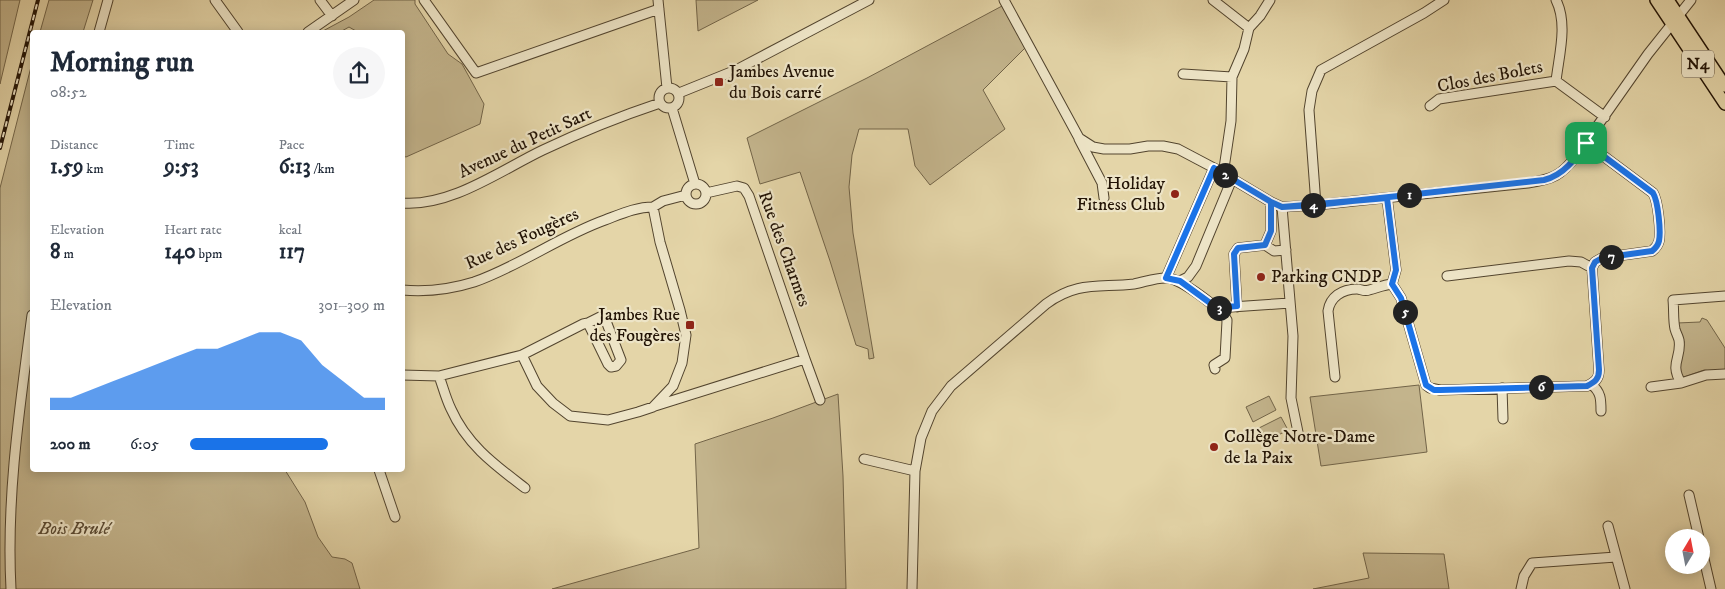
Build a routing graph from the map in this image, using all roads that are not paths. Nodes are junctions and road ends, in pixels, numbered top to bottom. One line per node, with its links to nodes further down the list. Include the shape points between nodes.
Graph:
1 (108, 0): 19 (street)
2 (215, 0): 20 (street)
3 (320, 0): 16 (street)
4 (354, 0): 16 (street)
5 (424, 0): 15 (street, via 476,73)
6 (870, 0): 27 (street, via 736,70)
7 (1004, 0): 33 (street)
8 (1213, 0): 18 (street)
9 (1270, 0): 18 (street)
10 (1444, 0): 44 (street, via 1321,70 1312,91 1309,110)
11 (1556, 0): 24 (street, via 1562,23)
12 (1656, 0): 17 (main road, N4)
13 (1668, 0): 17 (main road, N4)
14 (1691, 0): 17 (street)
15 (658, 4): 26 (street)
16 (332, 16): 21 (street)
17 (1675, 19): 25 (main road, N4); 29 (main road, N4); 32 (street)
18 (1249, 28): 23 (street)
19 (100, 30)
20 (237, 30)
21 (311, 30)
22 (1183, 74): 23 (street)
23 (1232, 77): 36 (street)
24 (1556, 81): 30 (street, Clos des Bolets, via 1440,99); 32 (street)
25 (1725, 86)
26 (667, 88): 27 (street); 28 (street, via 659,97)
27 (679, 93): 31 (street, via 680,100)
28 (660, 103): 31 (street); 43 (street, Avenue du Petit Sart, via 545,149 447,198)
29 (1725, 104)
30 (1430, 106)
31 (672, 108): 37 (street)
32 (1605, 117): 34 (street)
33 (1079, 138): 35 (street, via 1104,149 1163,146 1178,149); 40 (street, via 1102,182)
34 (1586, 143): 41 (street, via 1570,164 1553,178); 49 (street, via 1653,193 1660,234 1657,247 1652,251 1602,258)
35 (1214, 168): 36 (street); 51 (street)
36 (1228, 177): 42 (street); 52 (street, via 1196,266)
37 (695, 184): 38 (street, via 702,186); 39 (street, via 688,188)
38 (706, 193): 39 (street, via 704,200 697,204 690,202); 62 (street, Rue des Charmes, via 737,186 744,188 749,196)
39 (686, 195): 45 (street, Rue des Fougères)
40 (1104, 198)
41 (1387, 198): 44 (street); 53 (street, via 1396,270)
42 (1271, 202): 46 (street); 47 (street, via 1271,231)
43 (405, 203)
44 (1316, 205): 46 (street)
45 (653, 206): 54 (street, Rue des Fougères, via 641,207 580,229 474,282 430,291); 70 (street, via 686,335 682,363)
46 (1282, 207): 48 (street)
47 (1265, 245): 48 (street, via 1274,251); 57 (street, via 1242,247 1235,251)
48 (1286, 250): 56 (street)
49 (1592, 268): 50 (street, via 1581,262 1569,261); 69 (street, via 1599,376)
50 (1447, 276)
51 (1166, 278): 52 (street); 80 (street, via 1075,288 1046,304 946,392 932,411 921,438)
52 (1184, 279): 58 (street)
53 (1392, 284): 67 (street, via 1366,291 1342,291 1329,305); 72 (street, via 1401,298 1426,385 1434,390)
54 (405, 290)
55 (1725, 296): 68 (street, via 1673,300 1679,340 1675,374)
56 (1290, 303): 57 (street); 78 (street, via 1293,336 1291,398)
57 (1237, 306): 58 (street)
58 (1221, 308): 63 (street, via 1227,321 1225,358 1214,365)
59 (588, 323): 59 (street, via 608,364 616,366 621,360 606,321 600,317); 61 (street)
60 (30, 329): 89 (street, via 18,421 10,535)
61 (522, 355): 66 (street); 75 (street, via 537,386 570,416 608,420)
62 (805, 359): 73 (street); 74 (street, Rue des Charmes)
63 (1215, 369)
64 (1725, 374): 68 (street, via 1706,375)
65 (405, 375): 66 (street)
66 (439, 376): 82 (street, via 451,410 468,438 491,463)
67 (1334, 377)
68 (1681, 383): 71 (street)
69 (1591, 384): 72 (street); 76 (street, via 1599,391)
70 (673, 386): 73 (street); 75 (street)
71 (1651, 387)
72 (1502, 388): 77 (street)
73 (681, 398): 75 (street)
74 (820, 400)
75 (653, 406)
76 (1601, 411)
77 (1503, 419)
78 (1299, 437)
79 (864, 459): 80 (street)
80 (915, 471): 90 (street)
81 (380, 472): 84 (street)
82 (525, 488)
83 (1689, 495): 86 (street)
84 (395, 517)
85 (1608, 526): 87 (street)
86 (1697, 529)
87 (1616, 557): 91 (street, via 1532,563); 92 (street)
88 (1708, 574): 93 (street)
89 (11, 589)
90 (912, 589)
91 (1521, 589)
92 (1625, 589)
93 (1711, 589)

